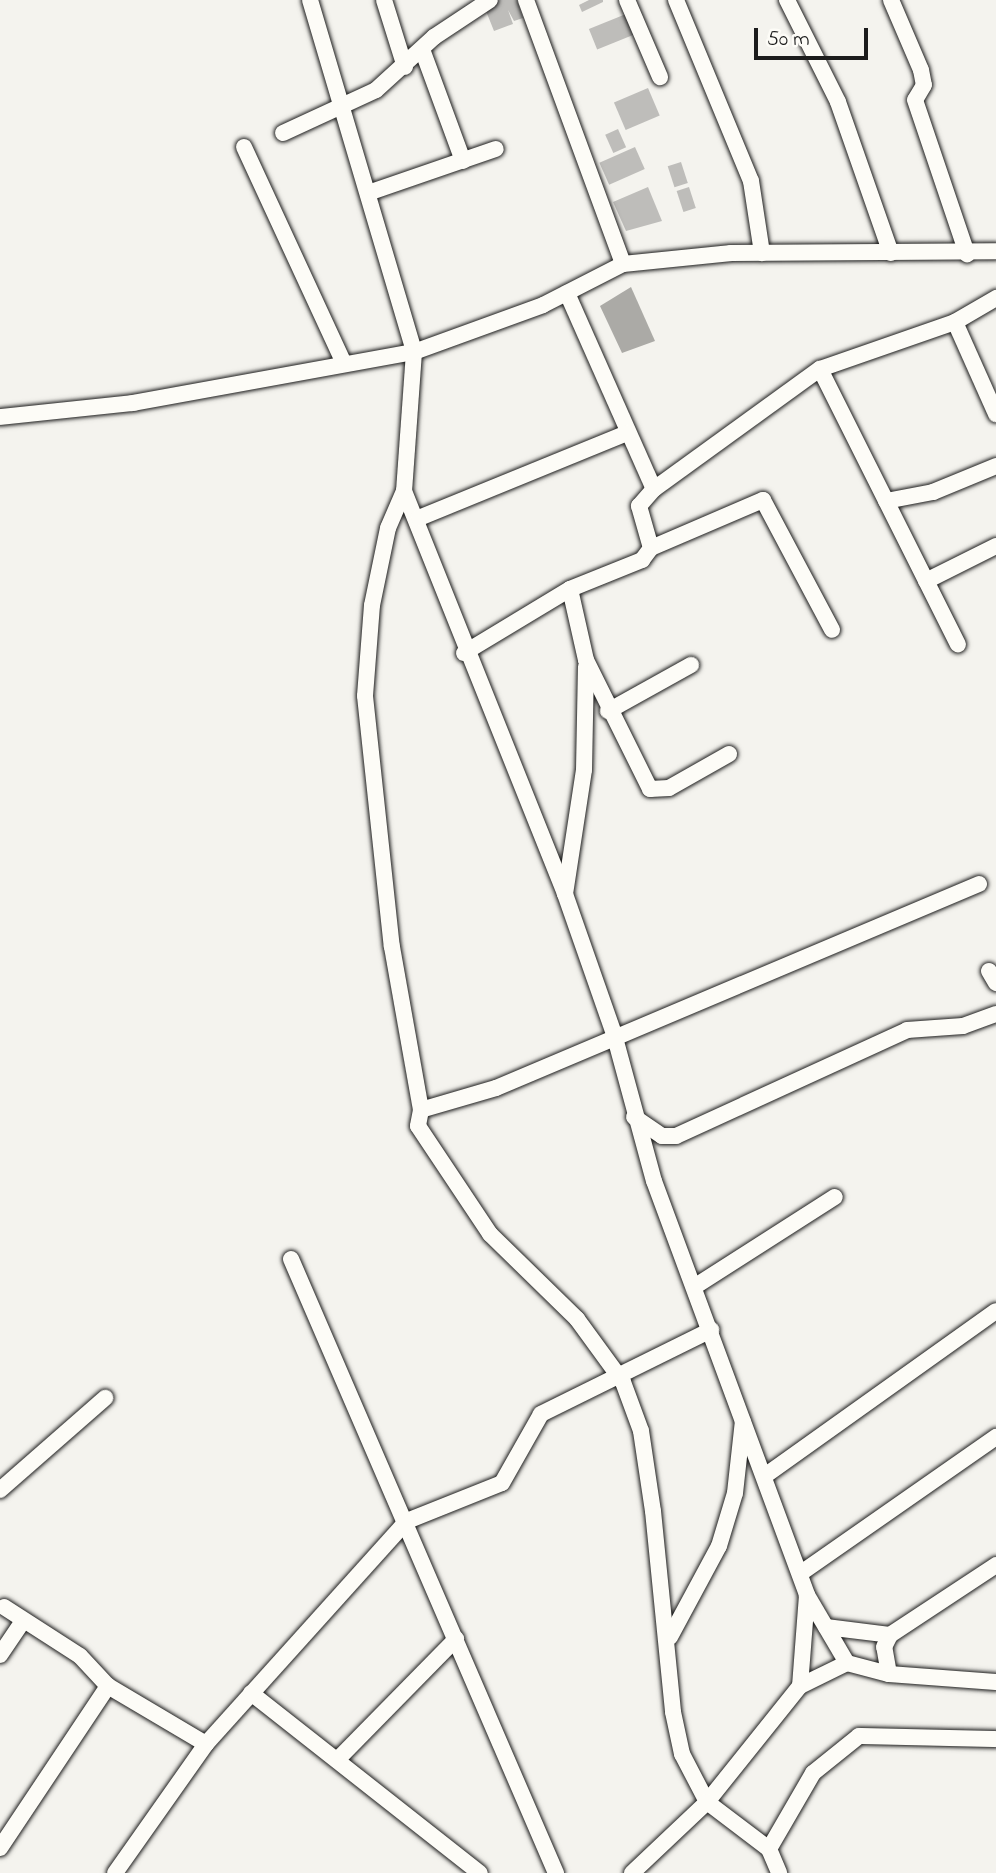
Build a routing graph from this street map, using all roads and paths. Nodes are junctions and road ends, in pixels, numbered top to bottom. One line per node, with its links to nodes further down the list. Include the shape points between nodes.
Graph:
1 (310, 0): 13 (street)
2 (384, 0): 11 (street)
3 (490, 0): 9 (street)
4 (526, 0): 23 (street)
5 (627, 0): 12 (street)
6 (676, 0): 20 (street, via 751,181)
7 (787, 0): 21 (street, via 838,102)
8 (891, 0): 22 (street, via 921,70 924,85 915,100)
9 (473, 3): 10 (street)
10 (423, 52): 11 (street); 17 (street)
11 (405, 67): 13 (street)
12 (660, 77)
13 (343, 108): 14 (street); 18 (street)
14 (283, 132)
15 (244, 147): 28 (street)
16 (496, 149): 17 (street)
17 (463, 160): 18 (street)
18 (368, 193): 27 (street)
19 (996, 251): 22 (street)
20 (762, 253): 21 (street); 23 (street)
21 (891, 253): 22 (street)
22 (967, 254)
23 (623, 264): 24 (street)
24 (567, 293): 27 (street); 32 (street)
25 (996, 298): 26 (street)
26 (955, 322): 29 (street); 30 (street)
27 (414, 352): 28 (street); 35 (street)
28 (343, 361): 31 (street, via 133,403)
29 (820, 369): 34 (street); 36 (street)
30 (996, 414)
31 (0, 418)
32 (627, 433): 34 (street); 37 (street)
33 (996, 466): 36 (street, via 933,492)
34 (654, 489): 39 (street, via 639,506 638,520)
35 (404, 491): 37 (street); 53 (street, via 388,528 372,605 365,696 392,947)
36 (886, 501): 40 (street)
37 (419, 518): 44 (street)
38 (996, 546): 40 (street)
39 (651, 548): 41 (street, via 629,567); 42 (street, via 762,500)
40 (926, 581): 43 (street)
41 (570, 589): 44 (street); 45 (street)
42 (832, 630)
43 (958, 645)
44 (464, 653): 50 (street)
45 (586, 660): 47 (street); 50 (street, via 584,770)
46 (691, 665): 47 (street)
47 (608, 710): 48 (street, via 649,789 670,788)
48 (729, 754)
49 (979, 884): 52 (street)
50 (565, 894): 52 (street)
51 (996, 1014): 54 (street, via 963,1026 907,1030 676,1136 662,1136)
52 (614, 1034): 53 (street, via 496,1088); 54 (street)
53 (421, 1110): 60 (street, via 418,1126 450,1184 490,1234 577,1319)
54 (634, 1117): 57 (street)
55 (835, 1197): 57 (street)
56 (291, 1259): 66 (street)
57 (694, 1287): 59 (street)
58 (996, 1311): 64 (street)
59 (711, 1330): 60 (street); 62 (street)
60 (617, 1374): 66 (street, via 541,1414 511,1472 492,1491); 74 (street, via 641,1431)
61 (105, 1398): 65 (street)
62 (744, 1414): 64 (street); 74 (street, via 735,1493 719,1546)
63 (996, 1437): 68 (street)
64 (766, 1475): 68 (street)
65 (0, 1490)
66 (407, 1521): 75 (street); 82 (street)
67 (996, 1565): 73 (street)
68 (801, 1573): 69 (street)
69 (807, 1595): 72 (street); 81 (street)
70 (4, 1606): 71 (street)
71 (23, 1621): 76 (street); 80 (street, via 80,1656)
72 (825, 1627): 73 (street); 77 (street)
73 (890, 1636): 78 (street, via 884,1647)
74 (670, 1637): 86 (street, via 673,1712 682,1754)
75 (456, 1639): 85 (street); 91 (street)
76 (0, 1655)
77 (847, 1663): 78 (street); 81 (street)
78 (889, 1674): 79 (street)
79 (996, 1682)
80 (108, 1686): 84 (street); 87 (street)
81 (800, 1686): 86 (street)
82 (251, 1693): 84 (street); 85 (street)
83 (996, 1739): 88 (street, via 859,1736 813,1773 778,1824)
84 (206, 1745): 89 (street)
85 (337, 1760): 90 (street)
86 (707, 1802): 88 (street); 92 (street)
87 (0, 1848)
88 (769, 1849): 93 (street)
89 (116, 1873)
90 (480, 1873)
91 (556, 1873)
92 (632, 1873)
93 (779, 1873)

